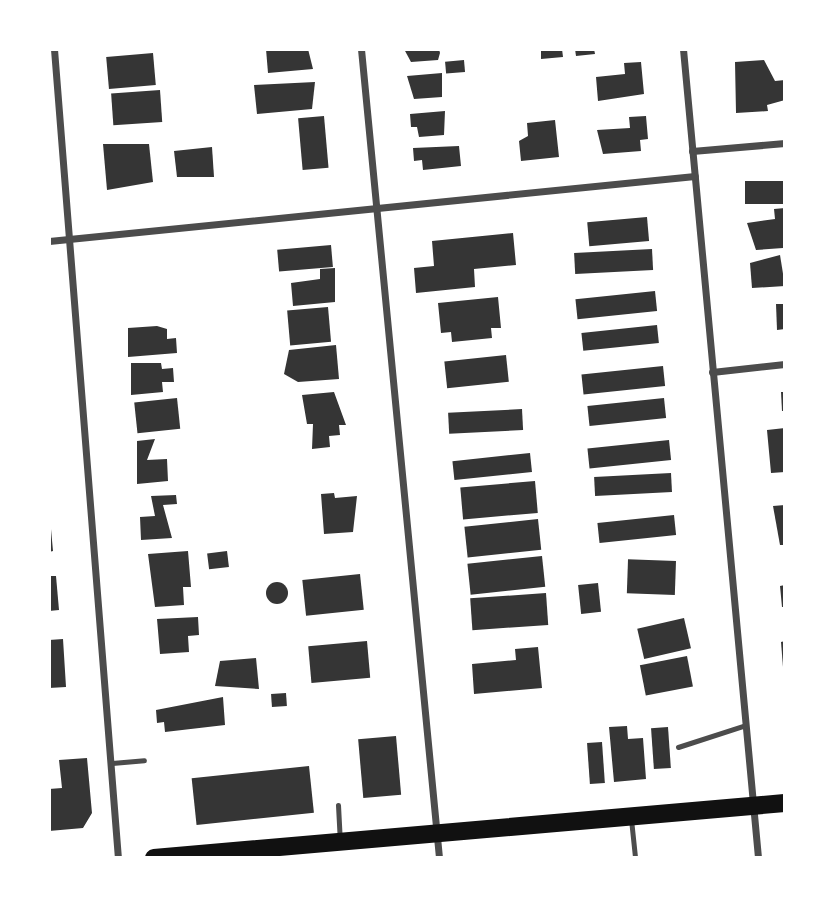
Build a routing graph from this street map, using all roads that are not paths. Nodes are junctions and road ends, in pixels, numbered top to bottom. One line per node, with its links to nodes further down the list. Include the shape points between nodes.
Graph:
1 (54, 49): 8 (street)
2 (361, 49): 7 (street)
3 (683, 49): 5 (street)
4 (785, 143): 5 (street)
5 (692, 151): 6 (street)
6 (695, 176): 7 (street); 11 (street)
7 (376, 203): 8 (street); 20 (street)
8 (71, 239): 9 (street); 15 (street)
9 (49, 240)
10 (785, 365): 11 (street)
11 (712, 372): 12 (street)
12 (746, 725): 13 (lane); 18 (street)
13 (678, 747)
14 (144, 760): 15 (lane)
15 (112, 763): 23 (street)
16 (785, 803): 18 (main road)
17 (338, 805): 21 (lane)
18 (754, 806): 19 (main road); 27 (street)
19 (631, 816): 20 (main road); 26 (lane)
20 (436, 834): 21 (main road); 25 (street)
21 (340, 842): 22 (main road)
22 (263, 853): 24 (main road)
23 (118, 858)
24 (154, 858)
25 (439, 858)
26 (635, 858)
27 (758, 858)

